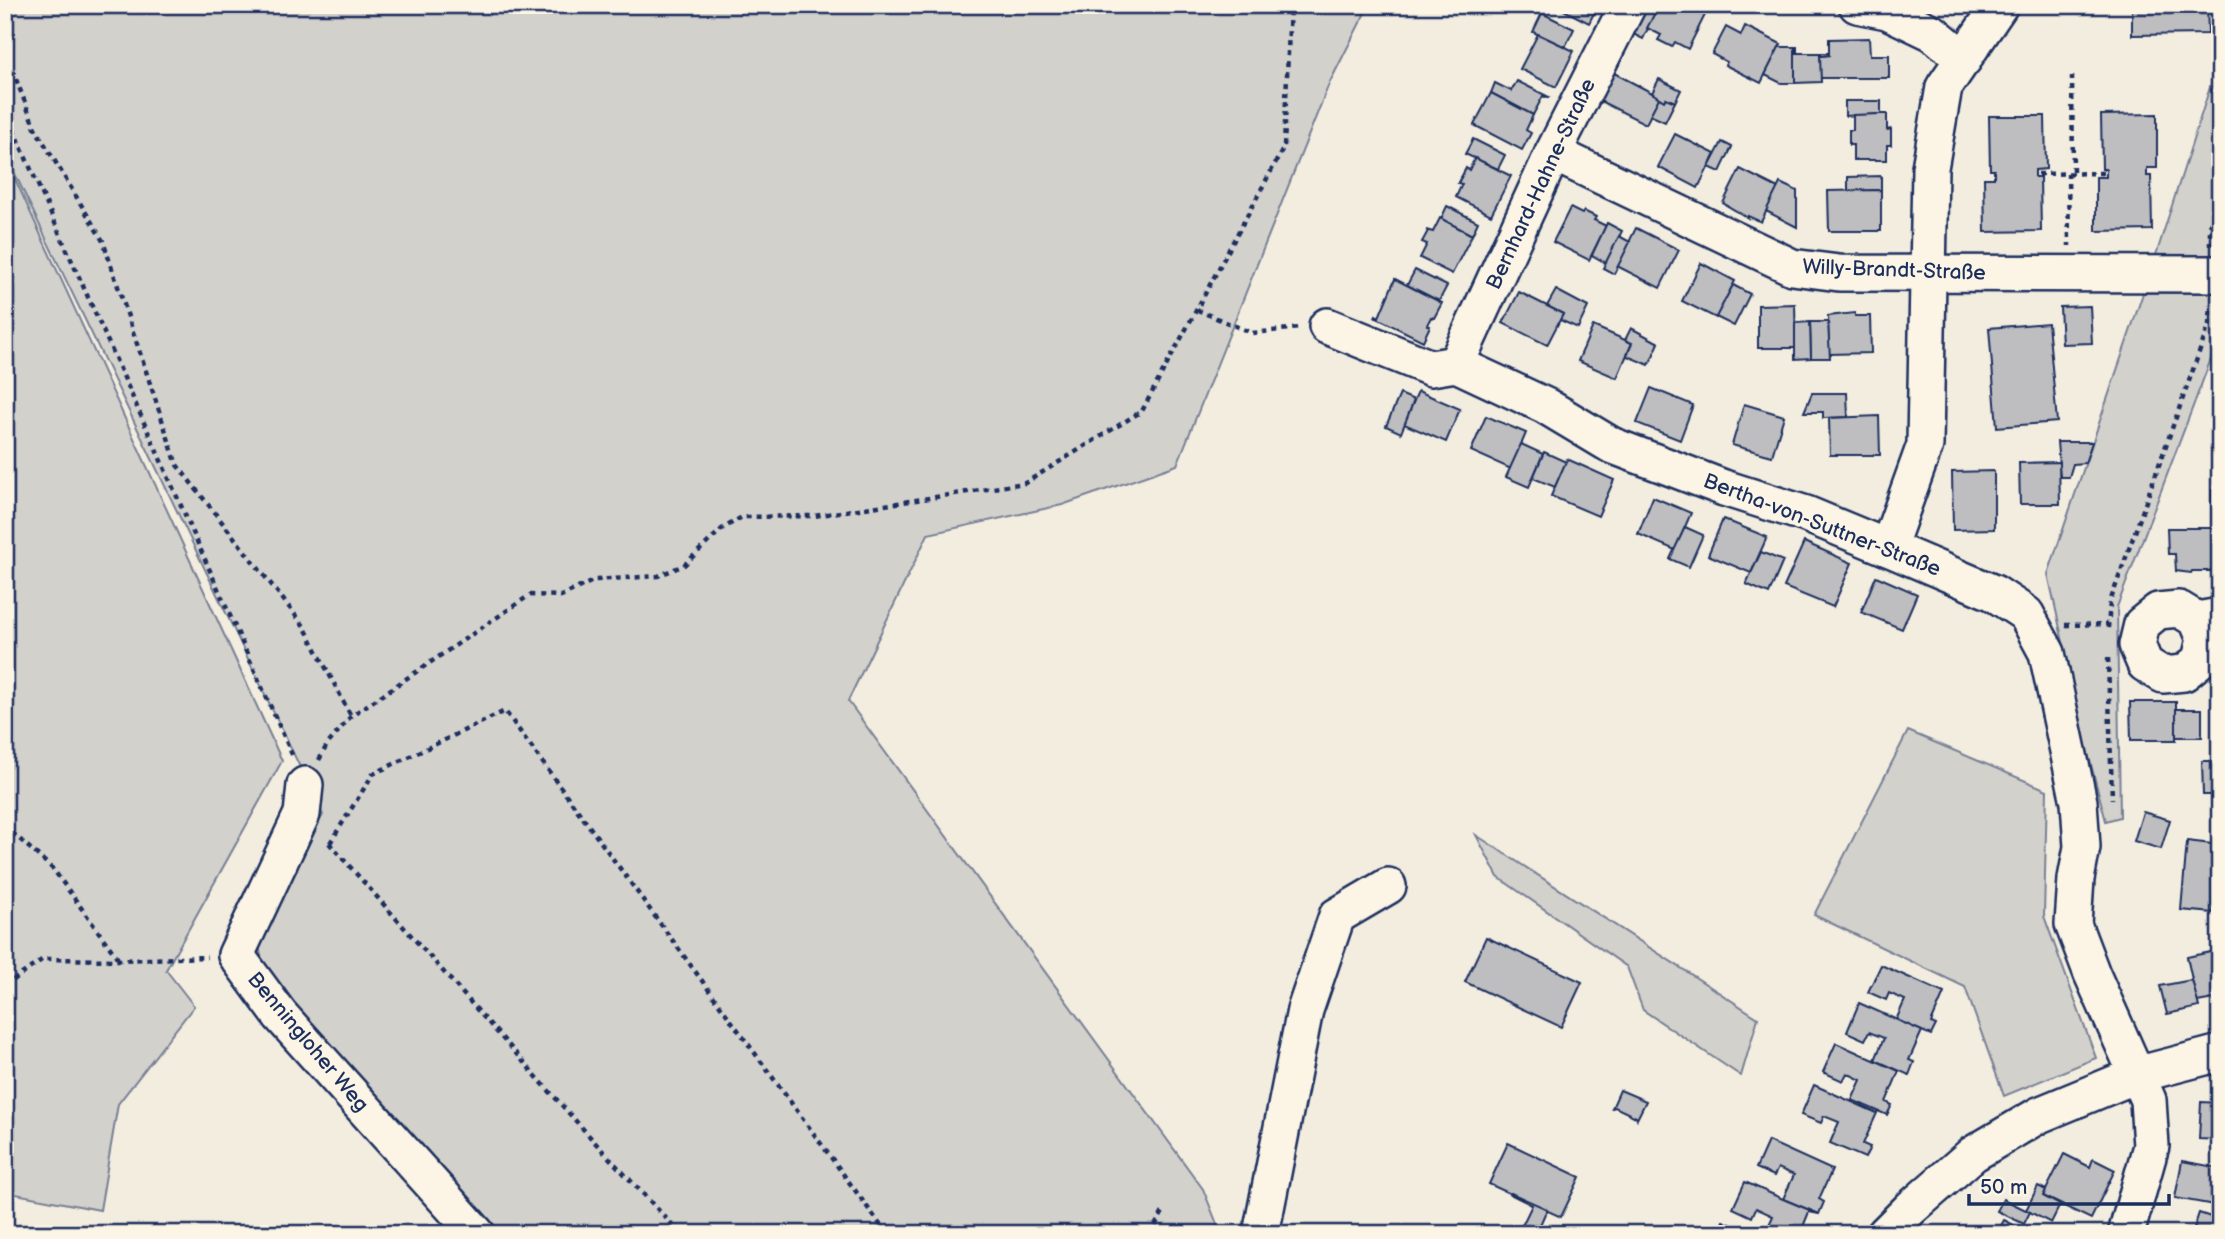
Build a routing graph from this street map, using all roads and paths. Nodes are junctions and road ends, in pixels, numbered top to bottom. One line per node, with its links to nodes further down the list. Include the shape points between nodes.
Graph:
1 (1290, 5): 17 (path, via 1284,147)
2 (1628, 5): 9 (street, Bernhard-Hahne-Straße)
3 (1857, 5): 6 (street, via 1887,11 1933,33)
4 (2000, 5): 6 (street)
5 (5, 51): 27 (path, via 35,128 103,241 177,465 304,626)
6 (1964, 59): 14 (street, via 1944,87 1930,169)
7 (2072, 76): 10 (path)
8 (5, 111): 28 (path)
9 (1553, 153): 14 (street, Willy-Brandt-Straße, via 1792,267 1839,273); 19 (street, Bernhard-Hahne-Straße)
10 (2071, 173): 11 (path); 12 (path); 15 (path)
11 (2103, 173)
12 (2038, 174)
13 (2220, 197): 16 (path, via 2210,226)
14 (1929, 273): 15 (street, Willy-Brandt-Straße); 20 (street, via 1925,445)
15 (2069, 273): 16 (street, Willy-Brandt-Straße)
16 (2215, 274): 22 (path, via 2209,324 2110,602)
17 (1197, 310): 18 (path, via 1252,333); 27 (path, via 1142,411 1025,483 814,516 742,517 722,529 684,565 658,576 595,580 561,596 530,595)
18 (1327, 326): 19 (street, Bertha-von-Suttner-Straße, via 1431,368)
19 (1457, 363): 20 (street, Bertha-von-Suttner-Straße, via 1546,406 1611,445)
20 (1888, 548): 24 (street, Bertha-von-Suttner-Straße, via 1994,593 2026,614)
21 (2208, 618): 23 (street, via 2179,609 2158,611); 23 (street, via 2200,660 2184,673 2163,675 2145,664 2137,645)
22 (2108, 624): 23 (path); 24 (path); 25 (path)
23 (2142, 624)
24 (2032, 625): 37 (street, Bertha-von-Suttner-Straße, via 2047,653 2080,802 2082,847 2073,924)
25 (2108, 638)
26 (2108, 651): 29 (path)
27 (351, 716): 28 (path, via 327,745)
28 (304, 799): 31 (path); 33 (street, Benningloher Weg)
29 (2112, 799)
30 (5, 826): 34 (path, via 53,869)
31 (330, 843): 40 (path); 41 (path, via 373,774 505,711)
32 (1388, 886): 43 (street, via 1337,916 1305,1010)
33 (236, 955): 34 (path); 39 (street, Benningloher Weg, via 280,1015)
34 (119, 960): 35 (path, via 43,958)
35 (5, 986)
36 (2220, 1053): 37 (street)
37 (2136, 1075): 44 (street, via 2039,1115 1973,1154); 45 (street, Bertha-von-Suttner-Straße, via 2148,1100 2151,1146)
38 (1163, 1212): 42 (path)
39 (477, 1234)
40 (681, 1234)
41 (887, 1234)
42 (1150, 1234)
43 (1261, 1234)
44 (1885, 1234)
45 (2126, 1234)

